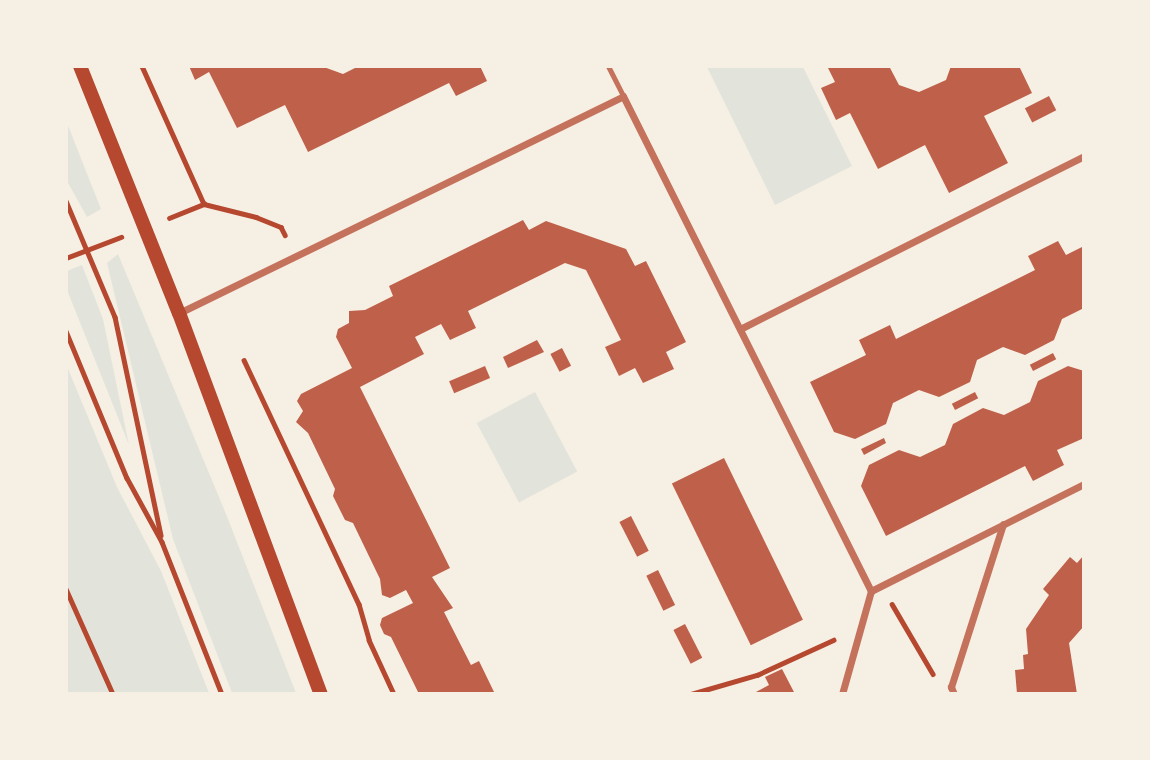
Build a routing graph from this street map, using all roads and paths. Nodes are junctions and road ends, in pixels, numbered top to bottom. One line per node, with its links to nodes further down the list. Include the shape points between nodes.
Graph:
1 (80, 66): 10 (main road)
2 (142, 66): 8 (path, via 204,204 281,227)
3 (608, 66): 4 (lane)
4 (623, 96): 8 (street); 11 (street)
5 (1083, 156): 11 (street)
6 (66, 201): 7 (path)
7 (90, 249): 9 (path); 16 (path, via 115,317)
8 (296, 254): 10 (street)
9 (66, 258)
10 (179, 313): 24 (main road)
11 (740, 329): 19 (street)
12 (66, 331): 16 (path, via 127,478)
13 (244, 360): 25 (path, via 359,604 369,640)
14 (1083, 484): 15 (street)
15 (1003, 524): 17 (street); 21 (street)
16 (162, 542): 23 (path)
17 (882, 584): 19 (street); 21 (path, via 927,669)
18 (66, 589): 22 (path)
19 (871, 592): 20 (street)
20 (861, 627): 26 (path, via 757,675); 27 (street)
21 (952, 690)
22 (113, 694)
23 (222, 694)
24 (321, 694)
25 (394, 694)
26 (691, 694)
27 (842, 694)

